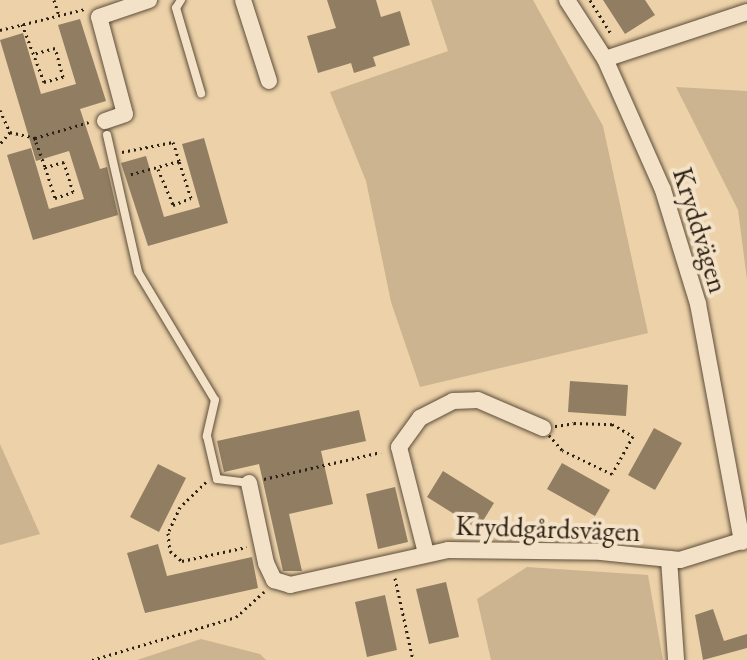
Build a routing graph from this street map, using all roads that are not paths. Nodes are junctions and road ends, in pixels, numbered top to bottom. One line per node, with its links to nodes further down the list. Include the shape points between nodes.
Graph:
1 (149, 0): 9 (street, via 99,17 125,114)
2 (181, 0): 8 (lane, via 176,8)
3 (243, 0): 7 (street)
4 (567, 0): 6 (street, Kryddvägen)
5 (747, 12): 6 (street)
6 (605, 59): 12 (street, Kryddvägen, via 663,190 698,304)
7 (269, 81)
8 (201, 93)
9 (106, 128): 11 (lane, via 138,272 215,400 207,436 217,479)
10 (543, 428): 13 (street, Kryddgårdsvägen, via 478,400 462,400 420,418 399,447)
11 (249, 483): 13 (street, Kryddgårdsvägen, via 274,580 290,585)
12 (744, 540): 14 (street, Kryddvägen)
13 (426, 553): 14 (street, Kryddgårdsvägen, via 601,552)
14 (669, 559): 15 (street)
15 (676, 660)

